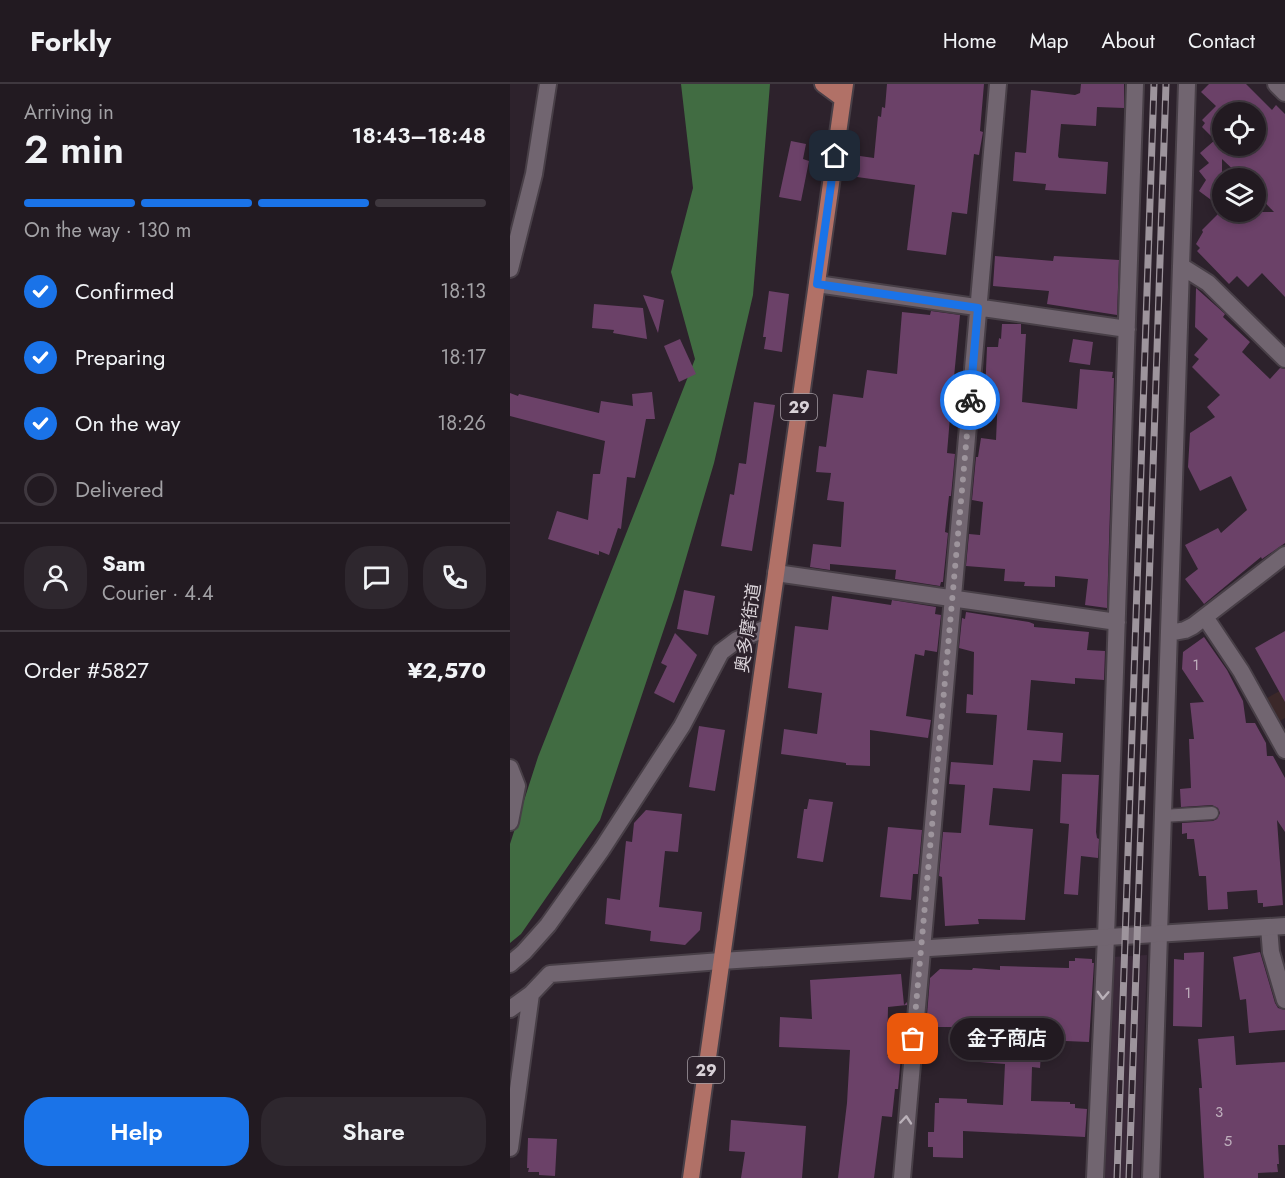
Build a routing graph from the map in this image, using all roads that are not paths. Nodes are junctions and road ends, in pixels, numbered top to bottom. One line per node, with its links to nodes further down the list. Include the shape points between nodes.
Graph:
1 (548, 84): 10 (street, via 534,174)
2 (823, 84): 7 (main road, 29)
3 (998, 84): 12 (street)
4 (1136, 84): 13 (street)
5 (1187, 84): 9 (street)
6 (1276, 84): 8 (street)
7 (844, 91): 11 (main road, 奥多摩街道 / 29)
8 (1285, 93)
9 (1181, 266): 14 (street, via 1208,283); 21 (street)
10 (510, 269)
11 (817, 284): 12 (street); 16 (main road, 奥多摩街道 / 29)
12 (978, 308): 13 (street); 17 (street)
13 (1126, 329): 19 (street)
14 (1285, 359)
15 (1285, 555): 18 (street)
16 (776, 573): 17 (street); 20 (main road, 奥多摩街道 / 29)
17 (952, 598): 19 (street); 30 (street)
18 (1205, 617): 21 (street, via 1185,630); 22 (street, via 1241,671)
19 (1117, 622): 29 (street)
20 (767, 628): 31 (main road, 奥多摩街道 / 29); 32 (street, via 737,640 721,652 671,745 596,858 548,925)
21 (1169, 633): 25 (street)
22 (1285, 750)
23 (510, 768): 26 (street, via 517,786)
24 (1212, 813): 25 (lane)
25 (1162, 816): 28 (street)
26 (510, 822)
27 (1277, 927): 28 (street); 34 (street, via 1271,952)
28 (1158, 933): 29 (street); 40 (street)
29 (1106, 937): 30 (street); 39 (street, one-way to 39)
30 (921, 950): 31 (street); 38 (street, one-way to 30)
31 (722, 961): 33 (street, via 550,974); 37 (main road, 奥多摩街道 / 29)
32 (510, 964)
33 (531, 994): 35 (street); 36 (street)
34 (1285, 1000)
35 (510, 1009)
36 (510, 1148)
37 (691, 1178)
38 (902, 1178)
39 (1095, 1178)
40 (1151, 1178)

